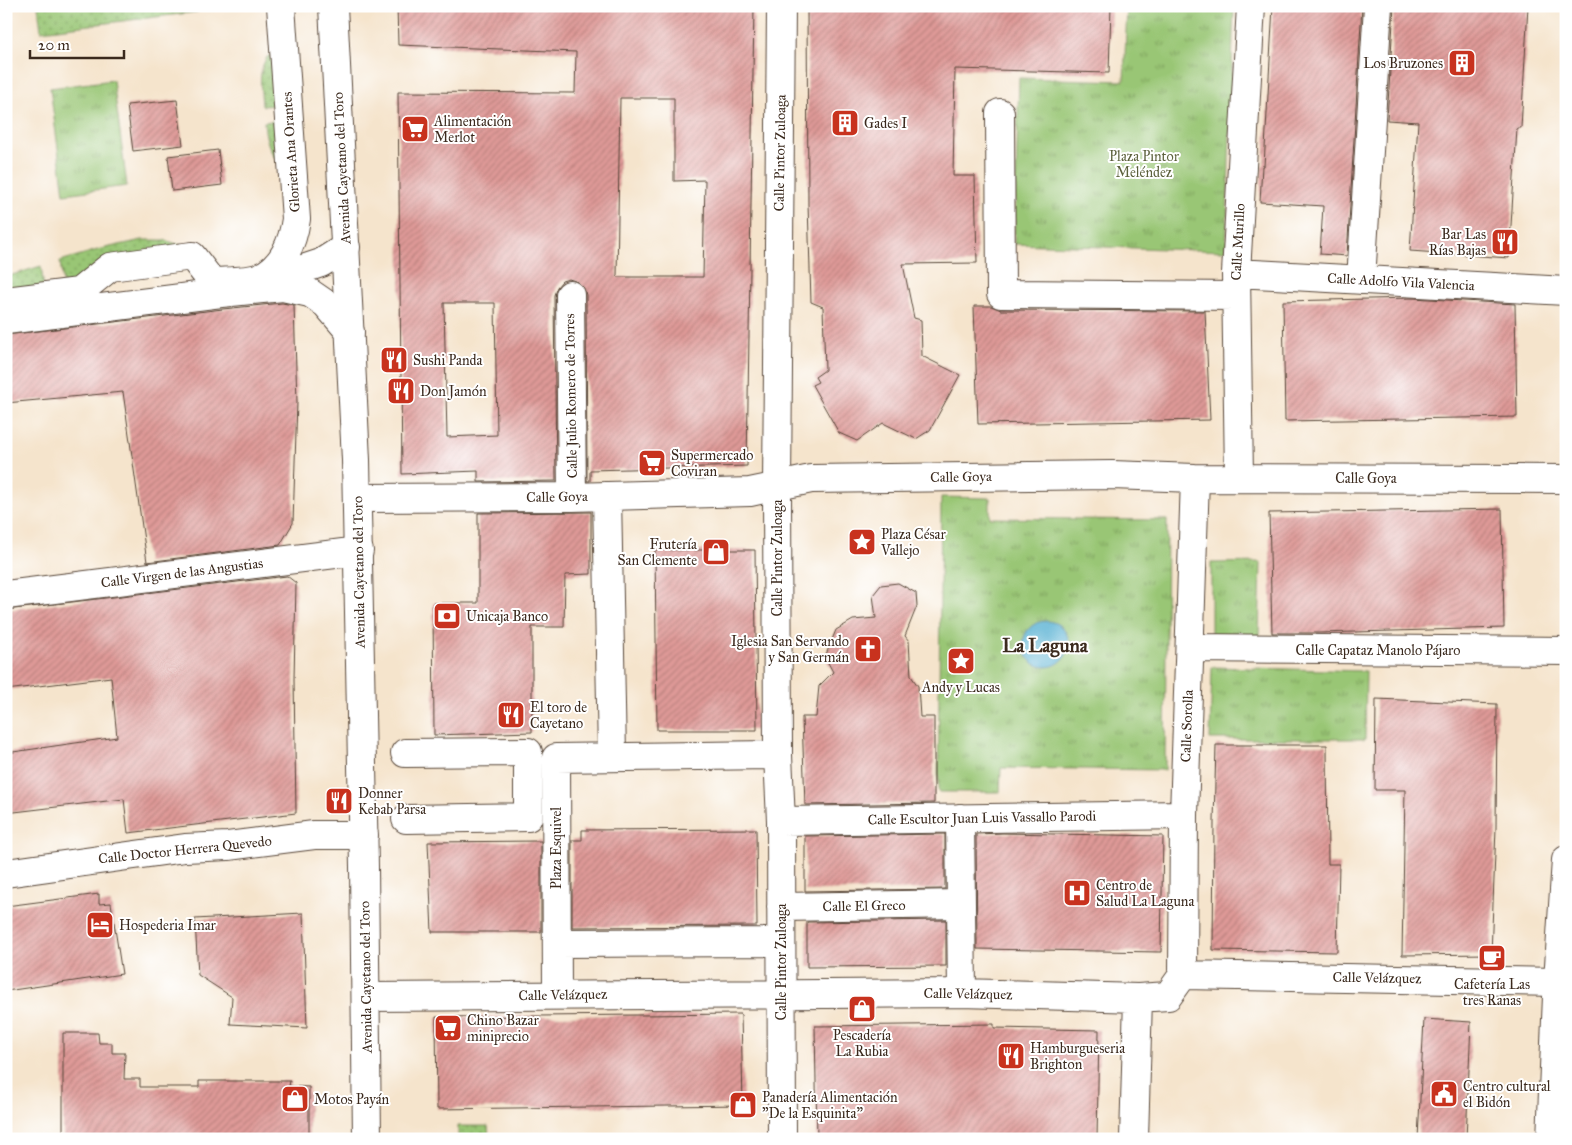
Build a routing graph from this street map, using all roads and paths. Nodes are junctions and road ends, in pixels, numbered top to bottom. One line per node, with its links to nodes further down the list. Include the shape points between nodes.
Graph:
1 (281, 6): 14 (street, Glorieta Ana Orantes, via 296,219 294,233 282,259 259,277 212,282 192,256 110,266 79,292)
2 (287, 6): 10 (street, Glorieta Ana Orantes, via 302,220 294,251)
3 (333, 6): 8 (street, Avenida Cayetano del Toro)
4 (781, 6): 20 (street, Calle Pintor Zuloaga)
5 (1251, 6): 11 (street, Calle Murillo)
6 (1378, 6): 9 (street)
7 (1000, 113): 11 (street, Calle Adolfo Vila Valencia, via 1001,294)
8 (346, 247): 10 (street, via 321,263); 16 (street, Avenida Cayetano del Toro)
9 (1362, 280): 11 (street, Calle Adolfo Vila Valencia); 12 (street, Calle Adolfo Vila Valencia)
10 (268, 283): 15 (street); 16 (street, via 310,293 326,304)
11 (1236, 284): 18 (street, Calle Murillo)
12 (1566, 291)
13 (570, 295): 22 (street, Calle Julio Romero de Torres)
14 (6, 301)
15 (6, 320)
16 (350, 332): 23 (street, Avenida Cayetano del Toro)
17 (1195, 478): 18 (street, Calle Goya); 20 (street, Calle Goya, via 1112,475 811,479); 26 (street, Calle Sorolla)
18 (1239, 478): 19 (street, Calle Goya)
19 (1566, 478)
20 (777, 486): 21 (street, Calle Goya, via 750,492); 29 (street, Calle Pintor Zuloaga)
21 (607, 496): 22 (street, Calle Goya); 30 (street)
22 (572, 497): 23 (street, Calle Goya)
23 (357, 498): 24 (street, Avenida Cayetano del Toro)
24 (359, 551): 25 (street, Calle Virgen de las Angustias); 35 (street, Avenida Cayetano del Toro)
25 (6, 596)
26 (1190, 648): 27 (street, Calle Capataz Manolo Pájaro); 31 (street, Calle Sorolla)
27 (1566, 651)
28 (405, 753): 33 (street, via 528,752 528,817)
29 (778, 755): 30 (street, Plaza Esquivel); 34 (street, Calle Pintor Zuloaga)
30 (612, 756): 41 (street, Plaza Esquivel, via 556,758)
31 (1184, 815): 32 (street, Calle Escultor Juan Luis Vassallo Parodi); 42 (street, Calle Sorolla)
32 (960, 818): 34 (street, Calle Escultor Juan Luis Vassallo Parodi); 38 (street)
33 (406, 819)
34 (781, 821): 39 (street, Calle Pintor Zuloaga)
35 (364, 835): 37 (street, Calle Doctor Herrera Quevedo, via 314,835 185,848); 47 (street, Avenida Cayetano del Toro)
36 (1566, 860): 43 (street)
37 (6, 872)
38 (954, 905): 39 (street, Calle El Greco); 44 (street)
39 (781, 907): 40 (street, Calle Pintor Zuloaga)
40 (781, 942): 41 (street); 45 (street, Calle Pintor Zuloaga)
41 (557, 943): 46 (street, Plaza Esquivel)
42 (1184, 975): 43 (street, Calle Velázquez); 48 (street, Calle Velázquez, via 1168,996)
43 (1560, 992): 52 (street)
44 (962, 993): 45 (street, Calle Velázquez); 48 (street, Calle Velázquez)
45 (781, 994): 46 (street, Calle Velázquez); 50 (street, Calle Pintor Zuloaga)
46 (557, 995): 47 (street, Calle Velázquez)
47 (366, 998): 49 (street, Avenida Cayetano del Toro)
48 (1138, 998): 51 (street)
49 (367, 1139)
50 (782, 1139)
51 (1134, 1139)
52 (1552, 1139)

